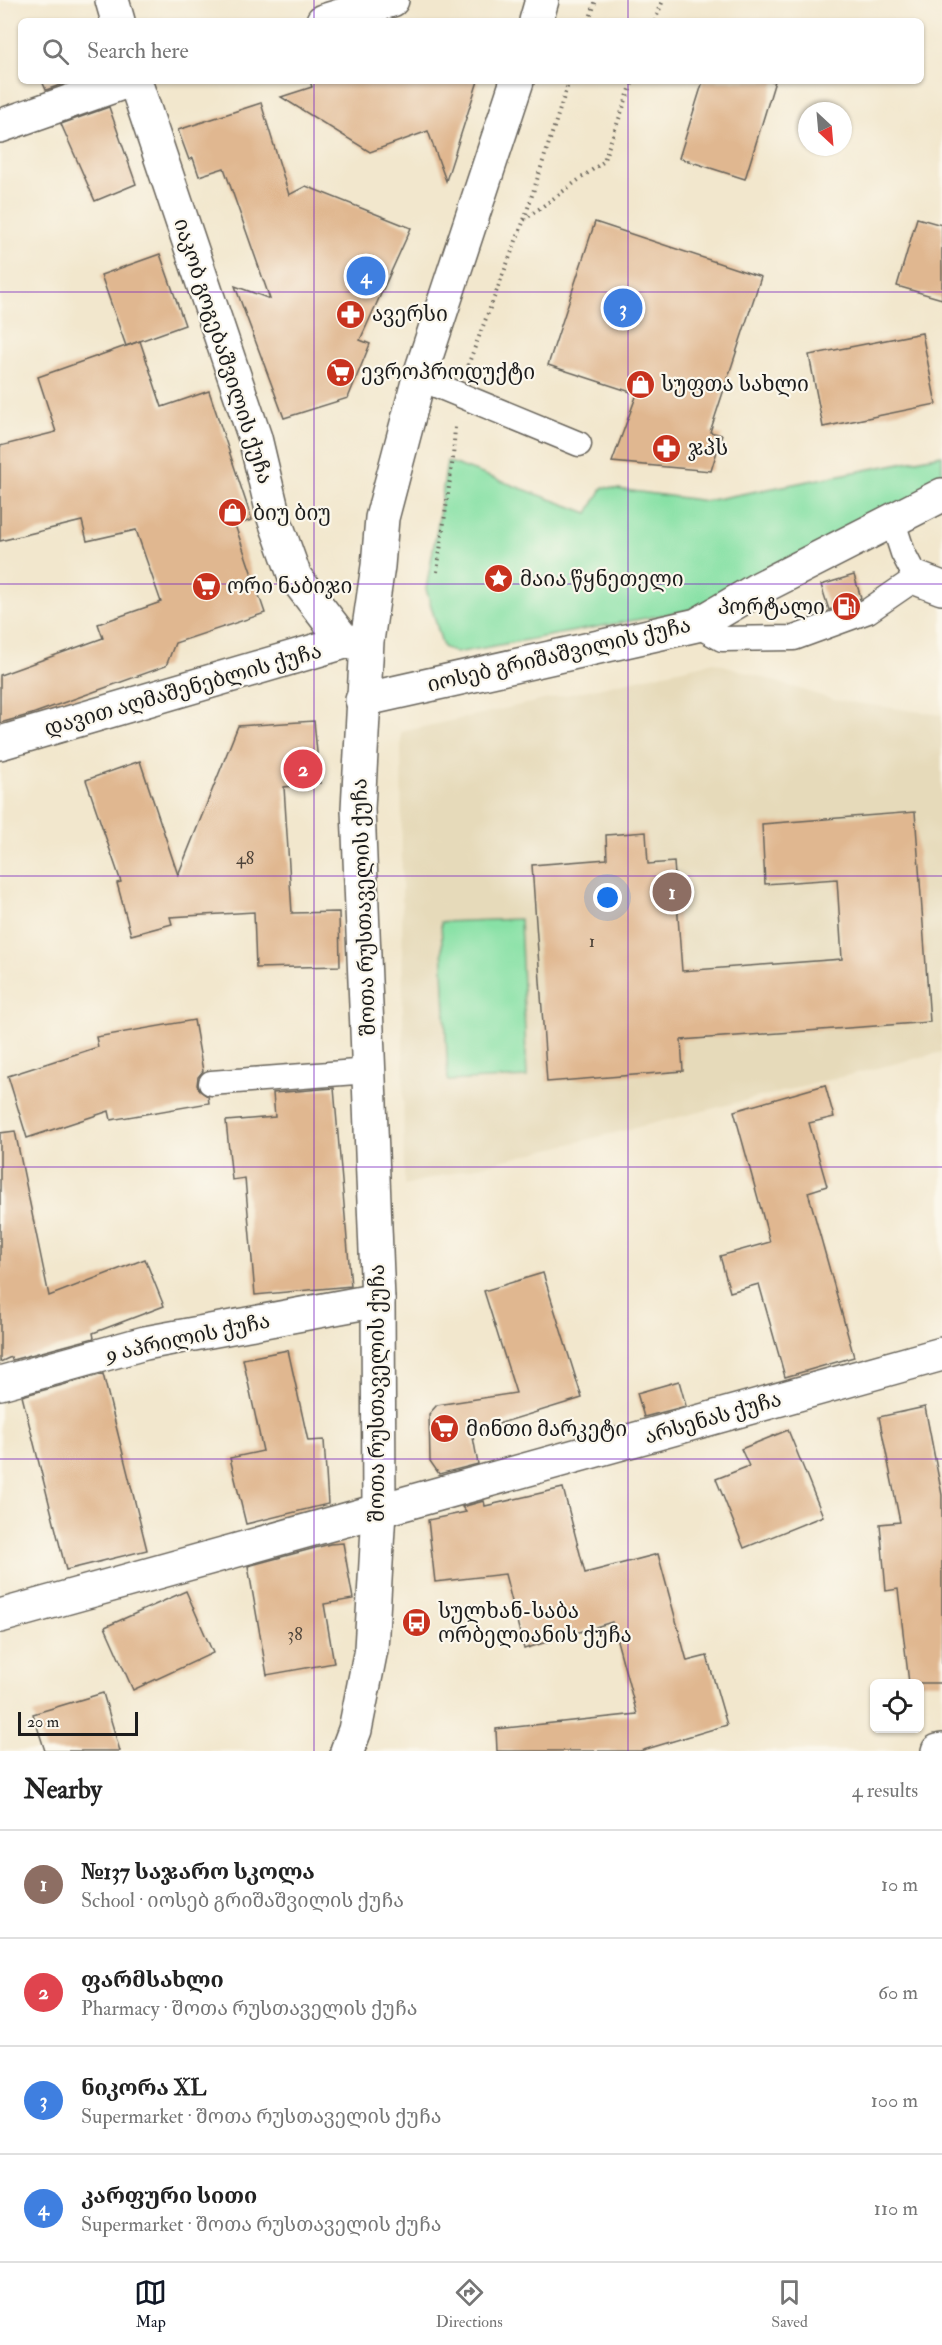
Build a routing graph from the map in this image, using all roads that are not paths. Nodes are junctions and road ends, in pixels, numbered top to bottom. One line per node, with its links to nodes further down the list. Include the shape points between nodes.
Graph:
1 (112, 0): 4 (street)
2 (392, 0): 5 (street)
3 (542, 0): 6 (street)
4 (117, 18)
5 (333, 18)
6 (537, 18)
7 (119, 84): 10 (street)
8 (136, 84): 17 (street, იაკობ გოგებაშვილის ქუჩა, via 255,438 274,518 295,577)
9 (516, 84): 11 (street, შოთა რუსთაველის ქუჩა)
10 (0, 126)
11 (419, 378): 12 (lane); 17 (street, შოთა რუსთაველის ქუჩა, via 382,518 378,566)
12 (579, 444)
13 (942, 495): 14 (street, იოსებ გრიშაშვილის ქუჩა)
14 (892, 519): 15 (lane, via 903,553); 16 (street, იოსებ გრიშაშვილის ქუჩა)
15 (929, 583): 16 (lane, via 794,638 722,639)
16 (697, 625): 18 (street, იოსებ გრიშაშვილის ქუჩა)
17 (356, 642): 18 (street, შოთა რუსთაველის ქუჩა); 19 (street, დავით აღმაშენებლის ქუჩა)
18 (362, 700): 20 (street, შოთა რუსთაველის ქუჩა, via 358,809)
19 (0, 743)
20 (369, 1071): 21 (lane); 22 (street, შოთა რუსთაველის ქუჩა)
21 (211, 1083)
22 (378, 1300): 24 (street, 9 აპრილის ქუჩა, via 145,1343); 25 (street, შოთა რუსთაველის ქუჩა)
23 (942, 1354): 25 (street, არსენას ქუჩა)
24 (0, 1383)
25 (379, 1511): 26 (street); 27 (street, შოთა რუსთაველის ქუჩა, via 371,1649)
26 (0, 1616)
27 (347, 1751)

